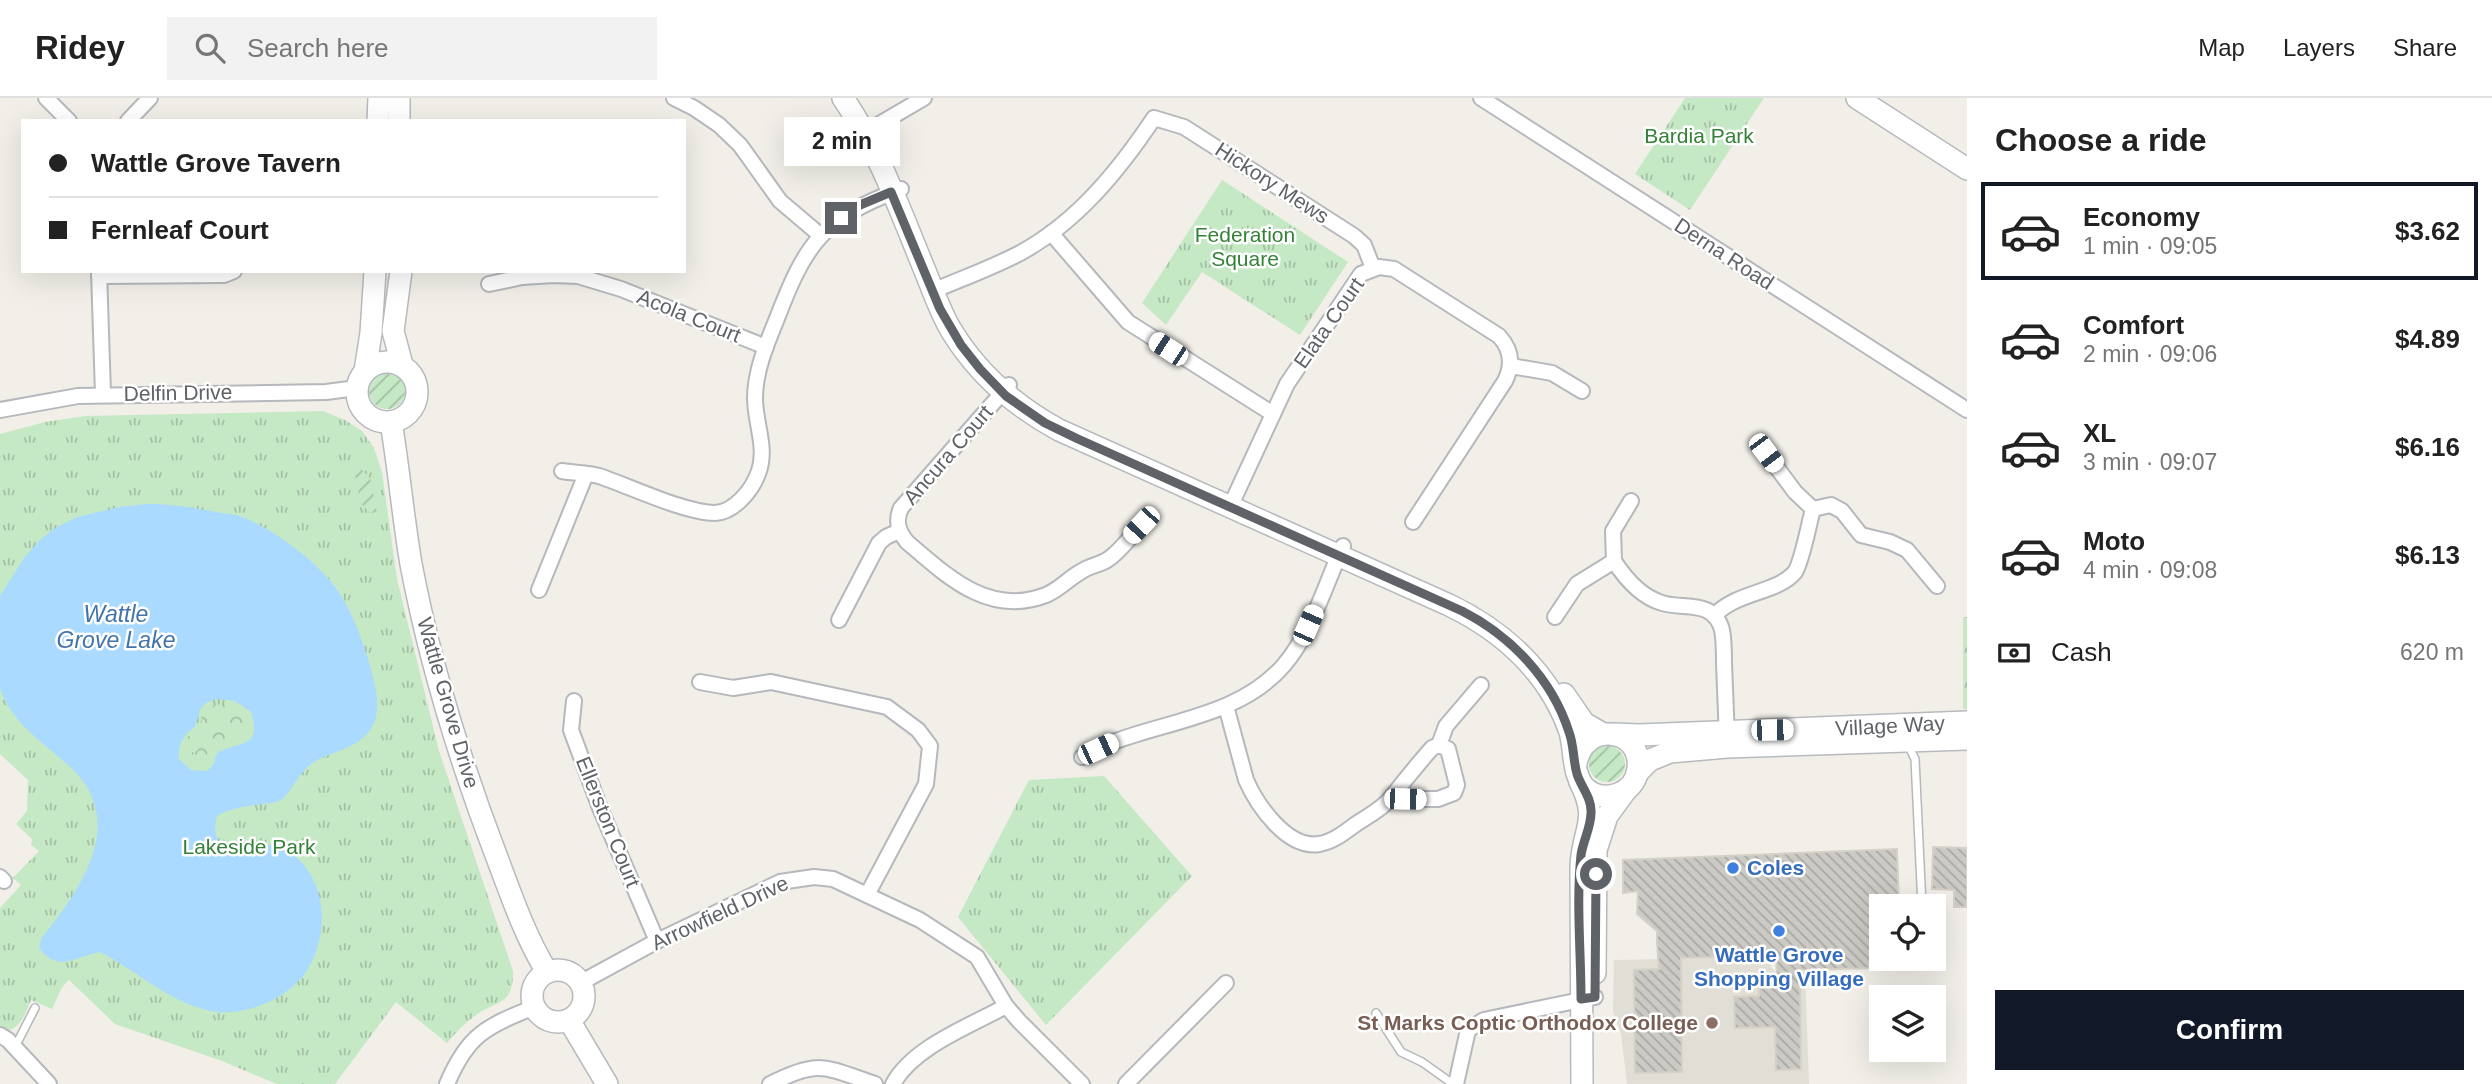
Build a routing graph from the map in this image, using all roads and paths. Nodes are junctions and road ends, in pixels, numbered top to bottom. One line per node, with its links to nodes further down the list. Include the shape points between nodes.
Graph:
1 (46, 98): 11 (street)
2 (150, 98): 12 (street)
3 (379, 98): 13 (street)
4 (399, 98): 14 (street)
5 (674, 98): 19 (street, via 719,125 740,145 780,201)
6 (844, 98): 15 (street)
7 (856, 98): 15 (street)
8 (924, 98): 15 (street)
9 (1481, 98): 35 (street, Derna Road)
10 (1857, 98): 16 (street)
11 (67, 119)
12 (130, 119)
13 (378, 119)
14 (399, 119)
15 (869, 130): 17 (street)
16 (1967, 169)
17 (896, 191): 19 (street, via 860,205); 26 (street)
18 (1051, 233): 20 (street, Hickory Mews, via 1090,200 1154,118 1184,127 1354,236); 26 (street, via 997,265); 36 (street, via 1128,322)
19 (820, 235): 27 (street, via 793,277)
20 (1373, 268): 29 (street, Elata Court, via 1401,272 1499,336 1509,351); 36 (street, Elata Court, via 1348,290 1294,371)
21 (229, 273): 24 (street)
22 (376, 273): 30 (street)
23 (401, 273): 28 (street, via 393,331)
24 (99, 274): 33 (street)
25 (489, 284): 27 (street, Acola Court, via 532,276 578,276)
26 (938, 289): 31 (street)
27 (766, 347): 40 (street, via 755,396 763,449 759,471 733,508 716,513 694,510)
28 (402, 365): 30 (street, via 382,362); 37 (street, via 415,379 417,397 408,414)
29 (1511, 366): 32 (street, via 1552,373); 44 (street)
30 (361, 380): 33 (street, Delfin Drive, via 326,392); 37 (street, via 357,398 366,414)
31 (1007, 388): 42 (street); 46 (street, Ancura Court, via 906,502 898,515)
32 (1582, 391)
33 (103, 394): 34 (street, Delfin Drive)
34 (0, 410)
35 (1967, 410)
36 (1273, 414): 42 (street, Elata Court)
37 (391, 422): 72 (street, Wattle Grove Drive, via 411,565 445,703 471,790 535,954)
38 (1766, 453): 43 (street)
39 (562, 471): 40 (street)
40 (586, 474): 50 (street)
41 (1630, 501): 48 (street, via 1613,531)
42 (1232, 502): 47 (street)
43 (1813, 509): 49 (street, via 1837,508 1861,535 1907,550); 51 (street, via 1796,570 1779,583 1726,605)
44 (1413, 522)
45 (1141, 525): 46 (street, Ancura Court, via 1111,558 1082,570 1047,594 1015,601 977,595 913,548)
46 (899, 531): 53 (street, Ancura Court, via 879,543)
47 (1341, 550): 57 (street, via 1308,625 1283,666); 60 (street, via 1463,600 1500,622 1545,666 1579,718 1590,728); 66 (street, via 1462,611 1508,641 1558,704 1570,732)
48 (1614, 561): 51 (street, via 1656,601 1701,607); 52 (street, via 1577,584)
49 (1937, 586)
50 (539, 590)
51 (1714, 616): 61 (street, via 1722,630)
52 (1555, 617)
53 (839, 620)
54 (700, 682): 70 (street, via 733,688 771,682 887,707 918,730 930,747 926,785)
55 (1481, 685): 64 (street, via 1446,726)
56 (574, 701): 71 (street, Ellerston Court, via 571,730)
57 (1226, 706): 65 (street, via 1115,741); 68 (street, via 1251,792 1266,814 1297,840 1317,845 1328,842)
58 (1967, 722): 59 (street, Village Way)
59 (1813, 729): 61 (street, Village Way); 63 (street, Village Way, via 1835,735 1888,733)
60 (1609, 734): 61 (street, Village Way); 66 (street, via 1587,741 1577,755); 67 (street, via 1634,749)
61 (1727, 739): 63 (street, Village Way); 67 (street, Village Way, via 1663,754 1650,760)
62 (1967, 739): 63 (street, Village Way)
63 (1907, 742): 69 (lane, via 1915,760)
64 (1439, 745): 68 (street); 68 (street, via 1450,752 1456,791 1438,799)
65 (1082, 757)
66 (1578, 773): 67 (street, via 1586,788 1602,796 1611,796); 75 (street, via 1591,810 1581,866)
67 (1633, 781): 75 (street, via 1607,816 1596,850)
68 (1390, 799)
69 (1921, 894)
70 (867, 895): 71 (street, Arrowfield Drive, via 833,879 797,878); 76 (street, Arrowfield Drive, via 920,920 977,957)
71 (657, 941): 73 (street, Arrowfield Drive)
72 (547, 972): 73 (street, via 569,972); 77 (street, via 533,987)
73 (580, 983): 80 (street, via 583,1004)
74 (1226, 983): 90 (street)
75 (1588, 998): 91 (street, via 1484,1020 1468,1030); 92 (street); 93 (street)
76 (1006, 1006): 88 (street, via 919,1054); 89 (street, Arrowfield Drive)
77 (534, 1007): 80 (street, via 552,1022); 84 (street, via 478,1035 466,1046)
78 (34, 1009): 82 (lane)
79 (1376, 1013): 91 (lane, via 1401,1052)
80 (569, 1020): 85 (street)
81 (0, 1035): 82 (street)
82 (15, 1048): 83 (street)
83 (49, 1084)
84 (447, 1084)
85 (607, 1084)
86 (770, 1084): 87 (street, via 816,1067)
87 (875, 1084)
88 (893, 1084)
89 (1082, 1084)
90 (1126, 1084)
91 (1455, 1084)
92 (1582, 1084)
93 (1595, 1084)

